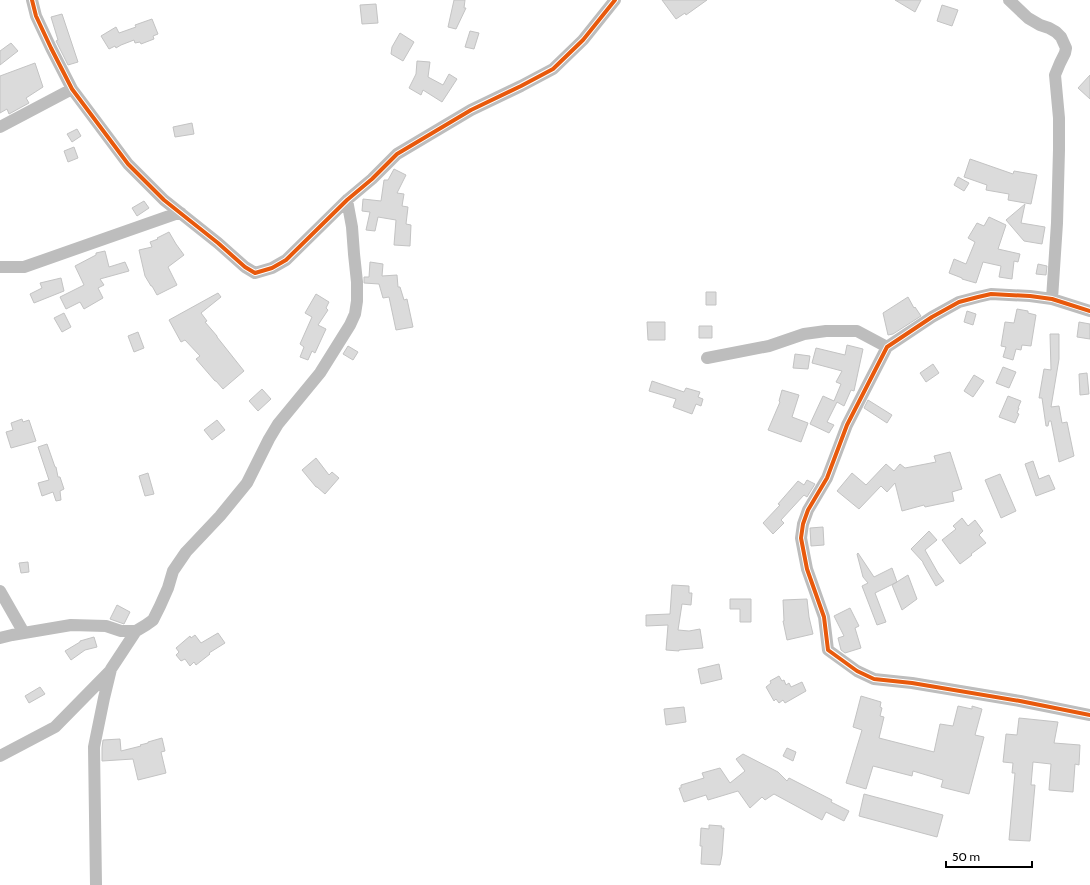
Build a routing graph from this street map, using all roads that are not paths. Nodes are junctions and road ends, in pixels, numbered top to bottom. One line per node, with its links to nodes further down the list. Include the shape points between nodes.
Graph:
1 (32, 0): 4 (street, via 36,16)
2 (615, 0): 6 (street, via 583,40 553,69 472,110 397,154)
3 (1009, 0): 9 (street, via 1028,18 1056,32 1066,48 1055,76 1060,150)
4 (72, 89): 5 (street); 7 (street, via 128,164)
5 (0, 127)
6 (347, 200): 7 (street, via 286,260 256,273); 14 (street, via 357,282 355,314 350,325 320,373 278,424 247,483 186,552 173,571 153,620)
7 (181, 213): 8 (street, via 24,267)
8 (0, 267)
9 (1052, 299): 10 (street); 11 (street, via 992,294 959,302)
10 (1090, 311)
11 (886, 346): 12 (street, via 857,331 826,331 804,334 770,346); 18 (street, via 803,524 801,538 807,569 824,617 828,650 857,671 874,679 1020,701)
12 (707, 358)
13 (0, 591): 15 (street)
14 (136, 631): 15 (street, via 121,631 106,626 71,625); 17 (street)
15 (24, 633): 16 (street)
16 (0, 638)
17 (112, 669): 19 (street, via 55,727); 20 (street, via 94,748)
18 (1090, 715)
19 (0, 756)
20 (96, 885)

